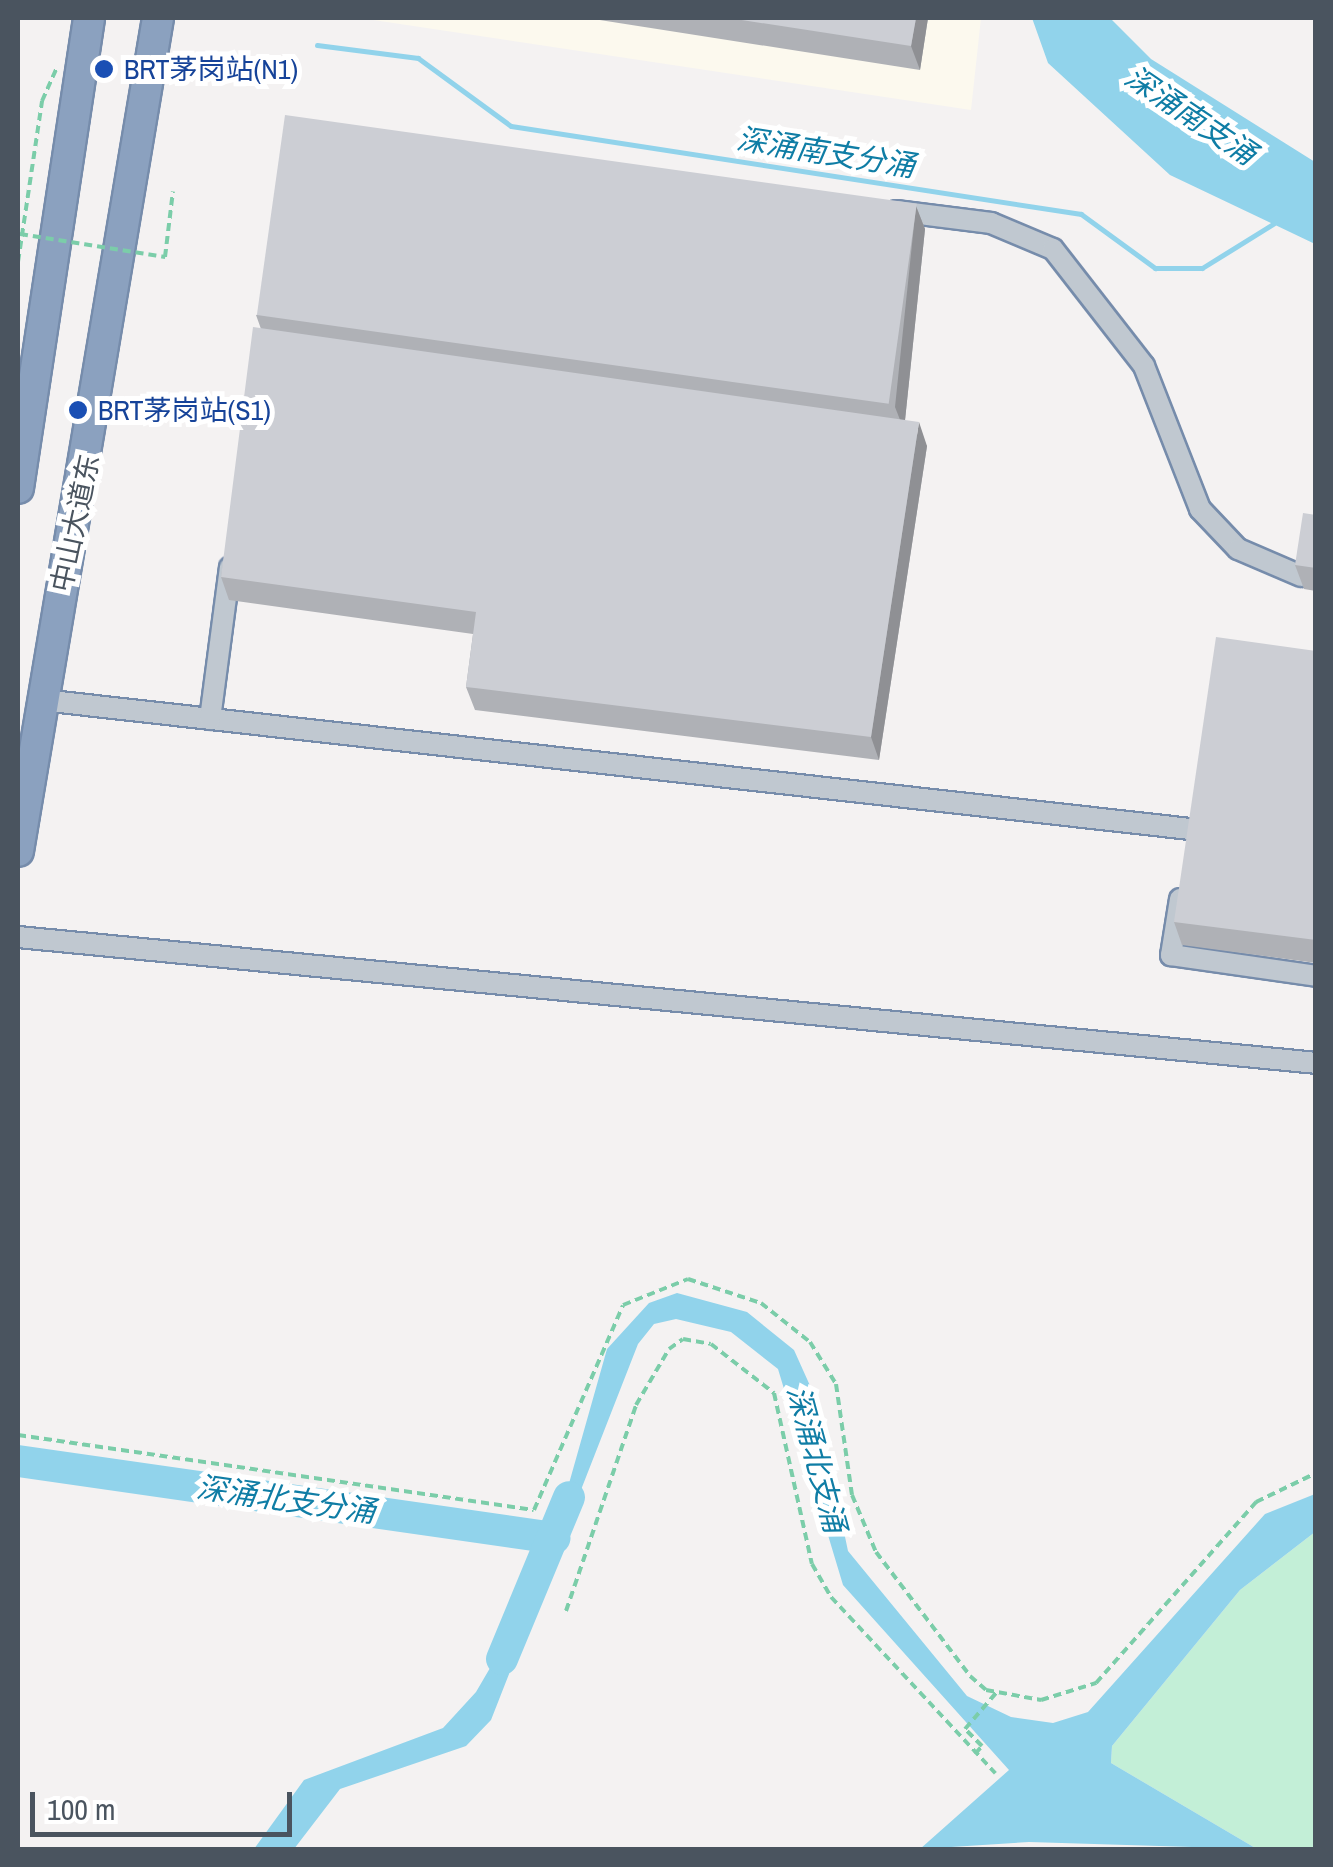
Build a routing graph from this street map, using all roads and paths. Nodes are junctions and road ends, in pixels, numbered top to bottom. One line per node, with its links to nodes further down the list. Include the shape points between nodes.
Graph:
1 (89, 18): 9 (highway)
2 (158, 18): 12 (highway, 中山大道东)
3 (58, 56): 8 (path, via 42,101)
4 (173, 192): 6 (path, bridge, via 165,257)
5 (874, 208): 11 (street, via 992,223 1053,249 1144,366 1200,510 1238,549)
6 (20, 234): 7 (path)
7 (18, 248)
8 (18, 262)
9 (18, 488)
10 (234, 544): 13 (street)
11 (1300, 576)
12 (42, 700): 13 (street); 14 (highway, 中山大道东)
13 (210, 719): 16 (street, via 1189,839 1171,955)
14 (18, 851)
15 (18, 936): 17 (street)
16 (1316, 976)
17 (1316, 1063)
18 (18, 1435): 21 (path, via 534,1510 623,1305 688,1279 761,1303 825,1360 852,1495 876,1552 938,1640)
19 (1316, 1473): 21 (path, via 1256,1502 1083,1694)
20 (566, 1611): 22 (path, via 636,1406 669,1349 683,1339 711,1344 774,1393 812,1564 831,1596)
21 (996, 1693): 22 (path, via 964,1729 982,1746)
22 (975, 1754): 23 (path)
23 (995, 1773)

